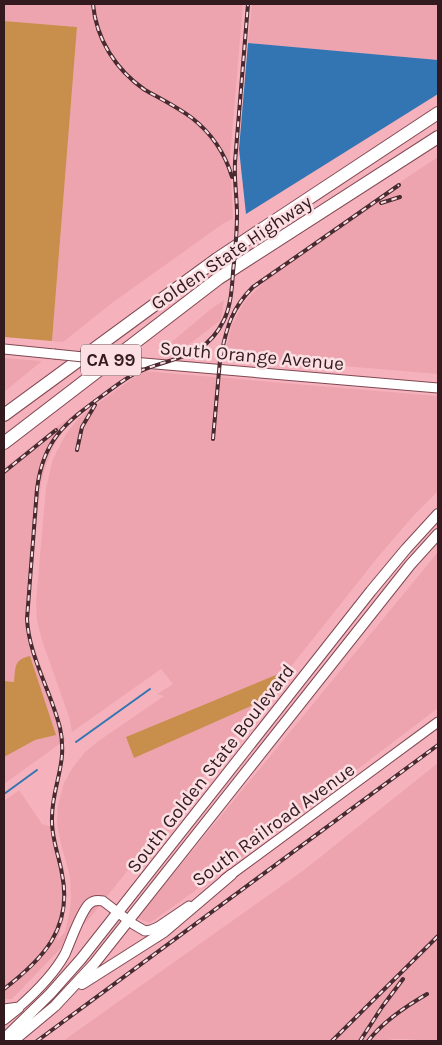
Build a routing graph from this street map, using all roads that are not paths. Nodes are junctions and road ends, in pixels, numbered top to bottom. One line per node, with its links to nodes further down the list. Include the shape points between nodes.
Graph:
1 (438, 113): 5 (highway, Golden State Highway / CA 99, via 217,259)
2 (438, 137): 6 (highway, Golden State Highway / CA 99, via 219,278)
3 (4, 349): 4 (street, South Orange Avenue, bridge)
4 (438, 388)
5 (4, 415)
6 (4, 443)
7 (438, 514): 11 (main road, South Golden State Boulevard, via 371,591)
8 (438, 534): 11 (main road, South Golden State Boulevard)
9 (438, 722): 10 (street, South Railroad Avenue)
10 (231, 875): 11 (street, South Railroad Avenue, via 154,930 142,930); 12 (main road, via 164,932)
11 (123, 916): 12 (main road, South Golden State Boulevard, via 94,964); 13 (street, South Railroad Avenue, via 103,901 90,904 84,910 62,958); 16 (main road, South Golden State Boulevard)
12 (68, 992): 17 (main road, South Golden State Boulevard)
13 (19, 1007): 14 (street); 15 (street, South Railroad Avenue)
14 (4, 1009)
15 (4, 1020)
16 (4, 1039)
17 (13, 1041)

